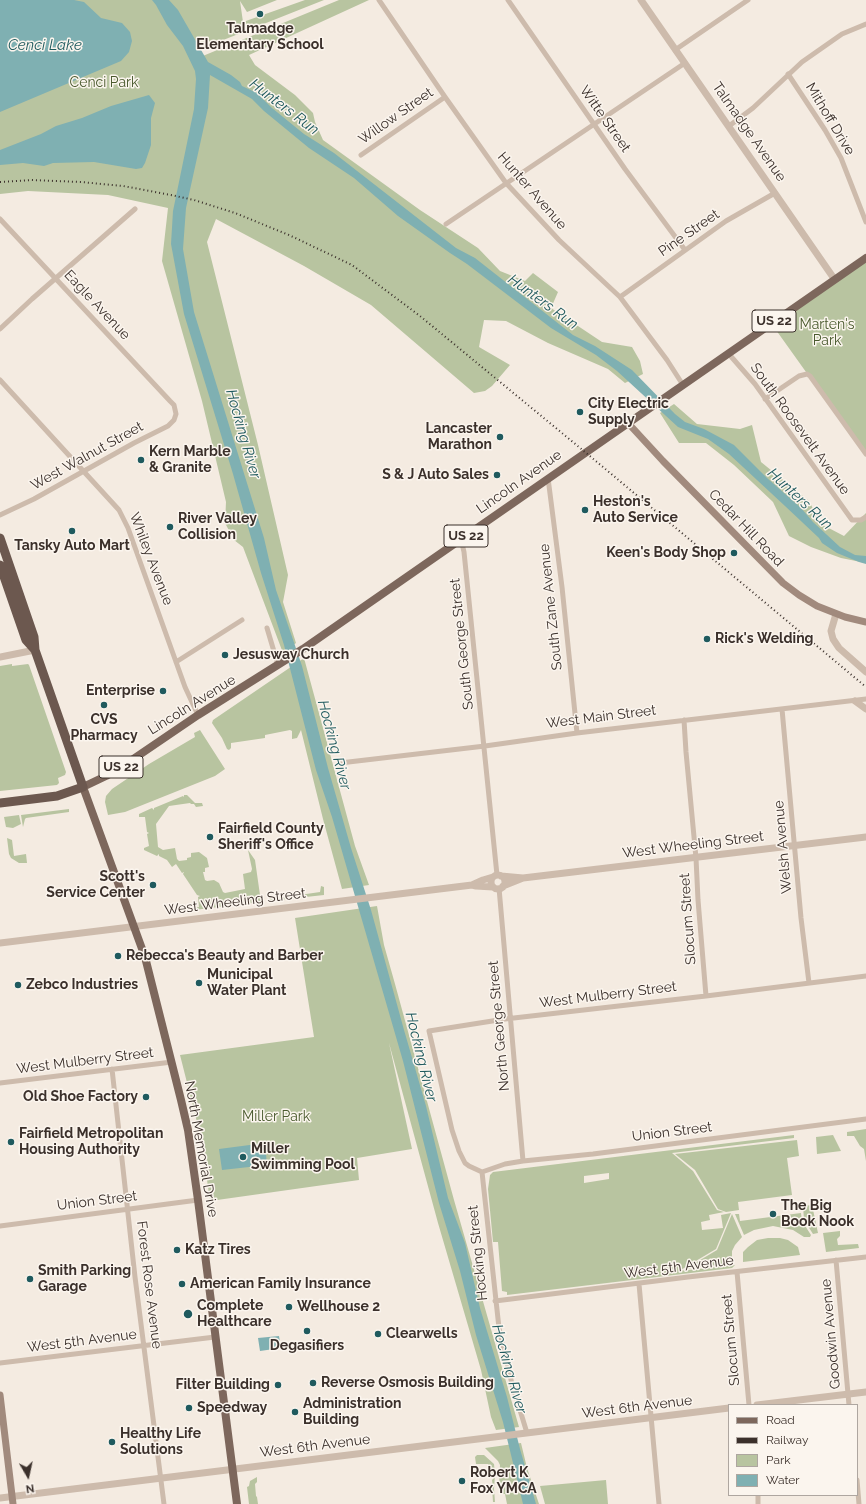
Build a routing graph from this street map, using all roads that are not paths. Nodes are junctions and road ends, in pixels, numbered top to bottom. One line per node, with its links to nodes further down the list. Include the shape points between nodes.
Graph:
1 (379, 0): 9 (street, Hunter Avenue)
2 (508, 0): 10 (street, Witte Street)
3 (641, 0): 6 (street, Talmadge Avenue)
4 (748, 0): 6 (street)
5 (866, 24): 8 (street, via 834,38)
6 (675, 50): 7 (street, Talmadge Avenue)
7 (685, 63): 10 (street); 11 (street, Talmadge Avenue)
8 (788, 74): 11 (street, via 753,108); 17 (street, Mithoff Drive, via 839,154)
9 (445, 97): 12 (street, Willow Street); 13 (street, Hunter Avenue)
10 (594, 124): 13 (street); 19 (street, Witte Street)
11 (729, 126): 14 (street, Talmadge Avenue)
12 (361, 155)
13 (506, 183): 18 (street); 23 (street, Hunter Avenue, via 559,240)
14 (775, 193): 19 (street, Pine Street); 22 (street, Talmadge Avenue)
15 (135, 209): 21 (street)
16 (0, 219): 21 (street, Eagle Avenue)
17 (866, 222)
18 (446, 224)
19 (685, 250): 23 (street, Pine Street)
20 (866, 258): 22 (main road, Lincoln Avenue / US 22)
21 (56, 279): 24 (street); 29 (street, Eagle Avenue, via 170,401)
22 (835, 280): 25 (main road, Lincoln Avenue / US 22)
23 (620, 297): 27 (street, Hunter Avenue)
24 (0, 329)
25 (728, 353): 27 (main road, Lincoln Avenue / US 22); 28 (street, South Roosevelt Avenue)
26 (0, 380): 32 (street, Whiley Avenue)
27 (683, 385): 30 (main road, Lincoln Avenue / US 22)
28 (766, 399): 31 (street, via 799,376 807,374); 35 (street, South Roosevelt Avenue, via 852,520)
29 (175, 410): 32 (street, West Walnut Street, via 175,418 171,423)
30 (628, 423): 33 (main road, Lincoln Avenue / US 22); 39 (main road, Cedar Hill Road, via 783,583 808,601)
31 (866, 454)
32 (84, 471): 34 (street, West Walnut Street); 45 (street, Whiley Avenue, via 119,510 126,523)
33 (548, 478): 37 (main road, Lincoln Avenue / US 22); 54 (street, South Zane Avenue)
34 (0, 515)
35 (866, 517)
36 (0, 538): 43 (highway, via 34,637)
37 (461, 539): 46 (main road, Lincoln Avenue / US 22); 55 (street, South George Street)
38 (0, 565): 43 (highway, via 26,640)
39 (836, 614): 41 (main road, Cedar Hill Road); 47 (street, via 831,626 833,640)
40 (242, 620): 45 (street)
41 (866, 622)
42 (267, 628): 46 (street)
43 (35, 650): 44 (street); 57 (highway)
44 (0, 657)
45 (176, 662): 52 (street, Whiley Avenue)
46 (280, 664): 52 (main road, Lincoln Avenue / US 22)
47 (866, 672)
48 (866, 699): 49 (street, West Main Street)
49 (855, 701): 50 (street, West Main Street); 51 (street)
50 (782, 709): 53 (street, West Main Street); 60 (street, Welsh Avenue)
51 (866, 709)
52 (198, 715): 57 (main road, Lincoln Avenue / US 22, via 123,766)
53 (684, 720): 54 (street, West Main Street); 61 (street, Slocum Street)
54 (576, 733): 55 (street, West Main Street)
55 (485, 746): 56 (street, West Main Street); 62 (street)
56 (340, 763)
57 (83, 787): 58 (highway, US 22, via 57,796); 66 (main road, North Memorial Drive)
58 (0, 803)
59 (866, 837): 60 (street, West Wheeling Street)
60 (796, 846): 61 (street, West Wheeling Street); 69 (street, Welsh Avenue)
61 (696, 858): 63 (street, West Wheeling Street); 70 (street, Slocum Street)
62 (497, 876): 63 (street, West Wheeling Street); 64 (street, West Wheeling Street); 65 (street, via 504,882); 65 (street, via 491,881)
63 (523, 878): 65 (street, West Wheeling Street)
64 (472, 885): 65 (street, West Wheeling Street); 66 (street, West Wheeling Street)
65 (498, 887): 71 (street, North George Street)
66 (134, 927): 67 (street, West Wheeling Street); 72 (main road, North Memorial Drive, via 145,957)
67 (0, 943)
68 (866, 976): 69 (street, West Mulberry Street)
69 (809, 983): 70 (street, West Mulberry Street)
70 (706, 996): 71 (street, West Mulberry Street)
71 (510, 1019): 76 (street, North George Street); 77 (street, West Mulberry Street, via 428,1031 452,1130 462,1159 469,1166)
72 (172, 1062): 73 (street, West Mulberry Street); 78 (main road, North Memorial Drive, via 188,1130)
73 (112, 1069): 74 (street, West Mulberry Street); 79 (street, Forest Rose Avenue)
74 (0, 1083)
75 (866, 1119): 76 (street, Union Street)
76 (523, 1161): 77 (street, Union Street)
77 (482, 1172): 85 (street, Hocking Street)
78 (198, 1200): 79 (street, Union Street); 86 (main road, North Memorial Drive)
79 (127, 1209): 80 (street, Union Street); 87 (street, Forest Rose Avenue)
80 (0, 1226)
81 (866, 1257): 82 (street, West 5th Avenue)
82 (836, 1260): 83 (street, West 5th Avenue); 90 (street, Goodwin Avenue)
83 (737, 1272): 84 (street, West 5th Avenue); 92 (street, Slocum Street)
84 (639, 1284): 85 (street, West 5th Avenue); 96 (street)
85 (495, 1302): 97 (street, Hocking Street, via 504,1356)
86 (215, 1337): 87 (street, West 5th Avenue); 98 (main road, North Memorial Drive)
87 (145, 1346): 88 (street, West 5th Avenue); 99 (street, Forest Rose Avenue)
88 (0, 1363)
89 (866, 1392): 90 (street)
90 (848, 1394): 93 (street); 94 (street, Goodwin Avenue)
91 (0, 1395): 102 (main road)
92 (749, 1404)
93 (765, 1404)
94 (849, 1404)
95 (728, 1408): 96 (street, West 6th Avenue)
96 (651, 1418): 97 (street, West 6th Avenue); 105 (street)
97 (526, 1433): 98 (street, West 6th Avenue)
98 (232, 1470): 99 (street, West 6th Avenue); 104 (main road, North Memorial Drive)
99 (161, 1479): 102 (street, West 6th Avenue); 103 (street, Forest Rose Avenue)
100 (858, 1492): 106 (street)
101 (0, 1498): 102 (street, West 6th Avenue)
102 (12, 1500)
103 (164, 1504)
104 (237, 1504)
105 (660, 1504)
106 (859, 1504)

